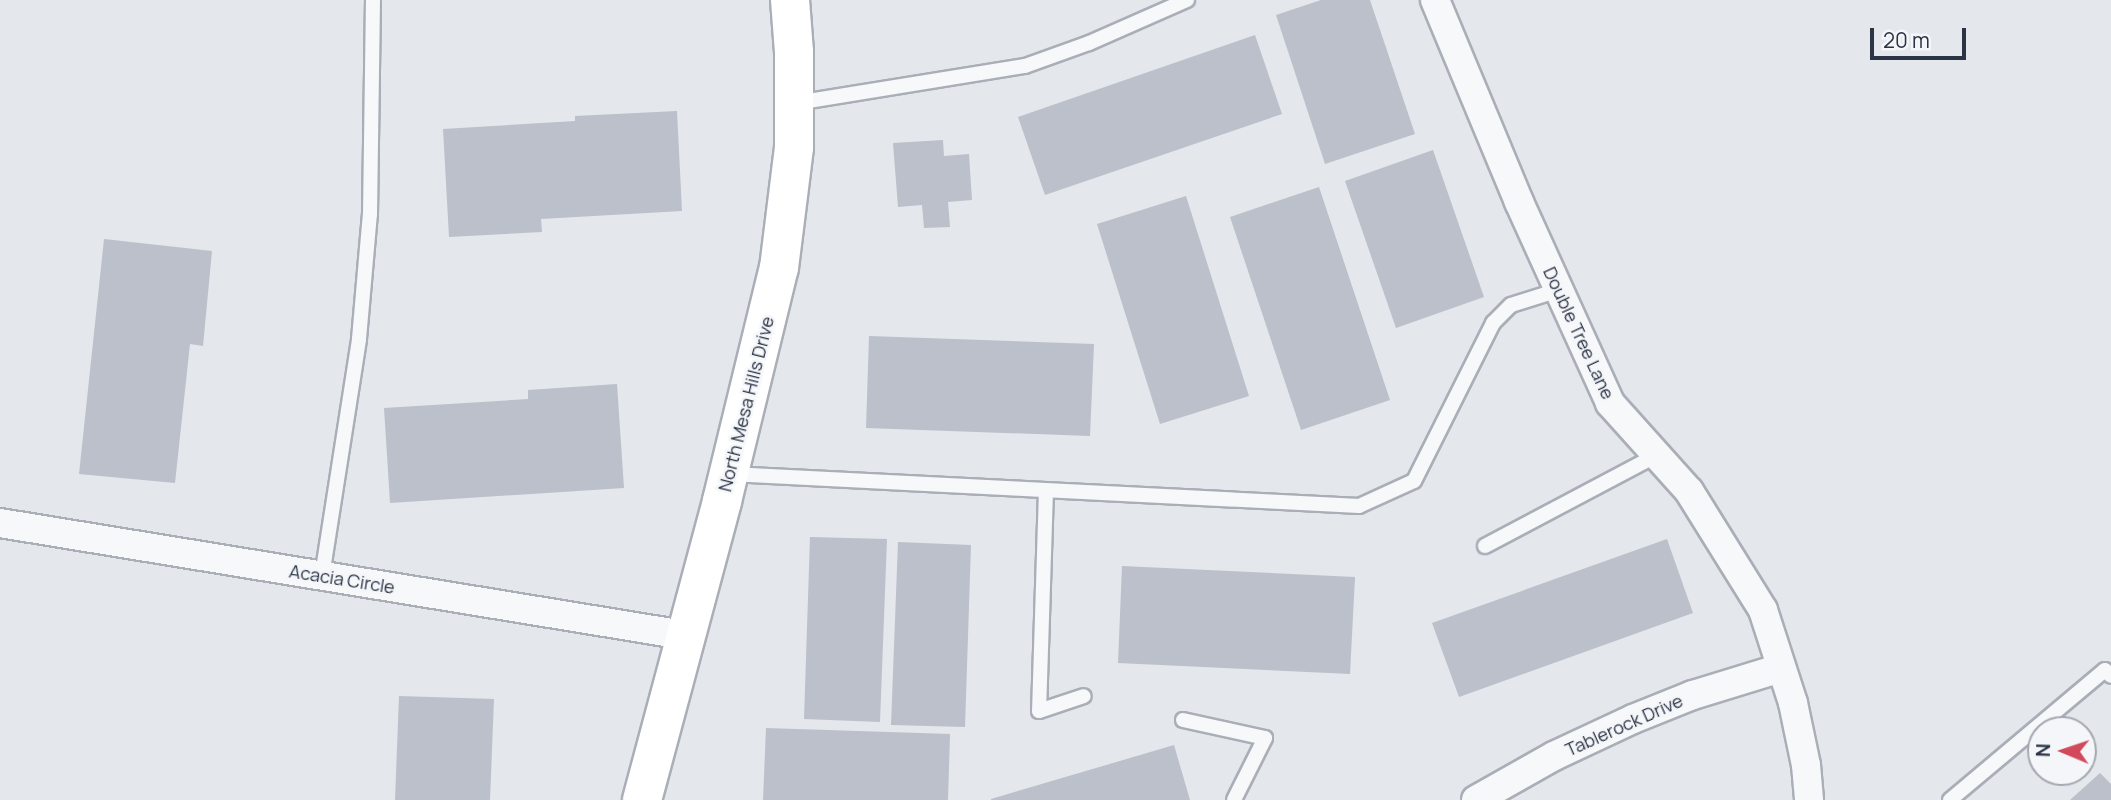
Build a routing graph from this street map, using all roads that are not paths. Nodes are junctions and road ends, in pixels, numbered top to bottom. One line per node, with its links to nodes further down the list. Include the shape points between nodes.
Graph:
1 (373, 0): 12 (lane, via 368,242 359,339)
2 (789, 0): 5 (street, North Mesa Hills Drive)
3 (1187, 0): 5 (lane, via 1025,66)
4 (1435, 0): 6 (street, Double Tree Lane)
5 (794, 103): 8 (street, North Mesa Hills Drive, via 791,188 779,268)
6 (1559, 290): 7 (street, Double Tree Lane, via 1610,403); 9 (lane, via 1511,305 1493,324 1414,481 1359,506)
7 (1657, 455): 11 (lane); 14 (street, Double Tree Lane, via 1689,491 1763,610)
8 (729, 474): 9 (lane); 13 (street, North Mesa Hills Drive)
9 (1046, 490): 16 (lane, via 1040,711)
10 (0, 523): 12 (street, Acacia Circle)
11 (1485, 546)
12 (322, 576): 13 (street, Acacia Circle)
13 (684, 635): 18 (street, North Mesa Hills Drive)
14 (1781, 668): 20 (street, Tablerock Drive, via 1633,719 1553,756); 21 (street, Double Tree Lane, via 1804,752)
15 (2111, 676): 22 (lane, via 2105,670)
16 (1084, 696)
17 (1182, 720): 19 (lane, via 1265,738)
18 (642, 800)
19 (1234, 800)
20 (1476, 800)
21 (1809, 800)
22 (1950, 800)

